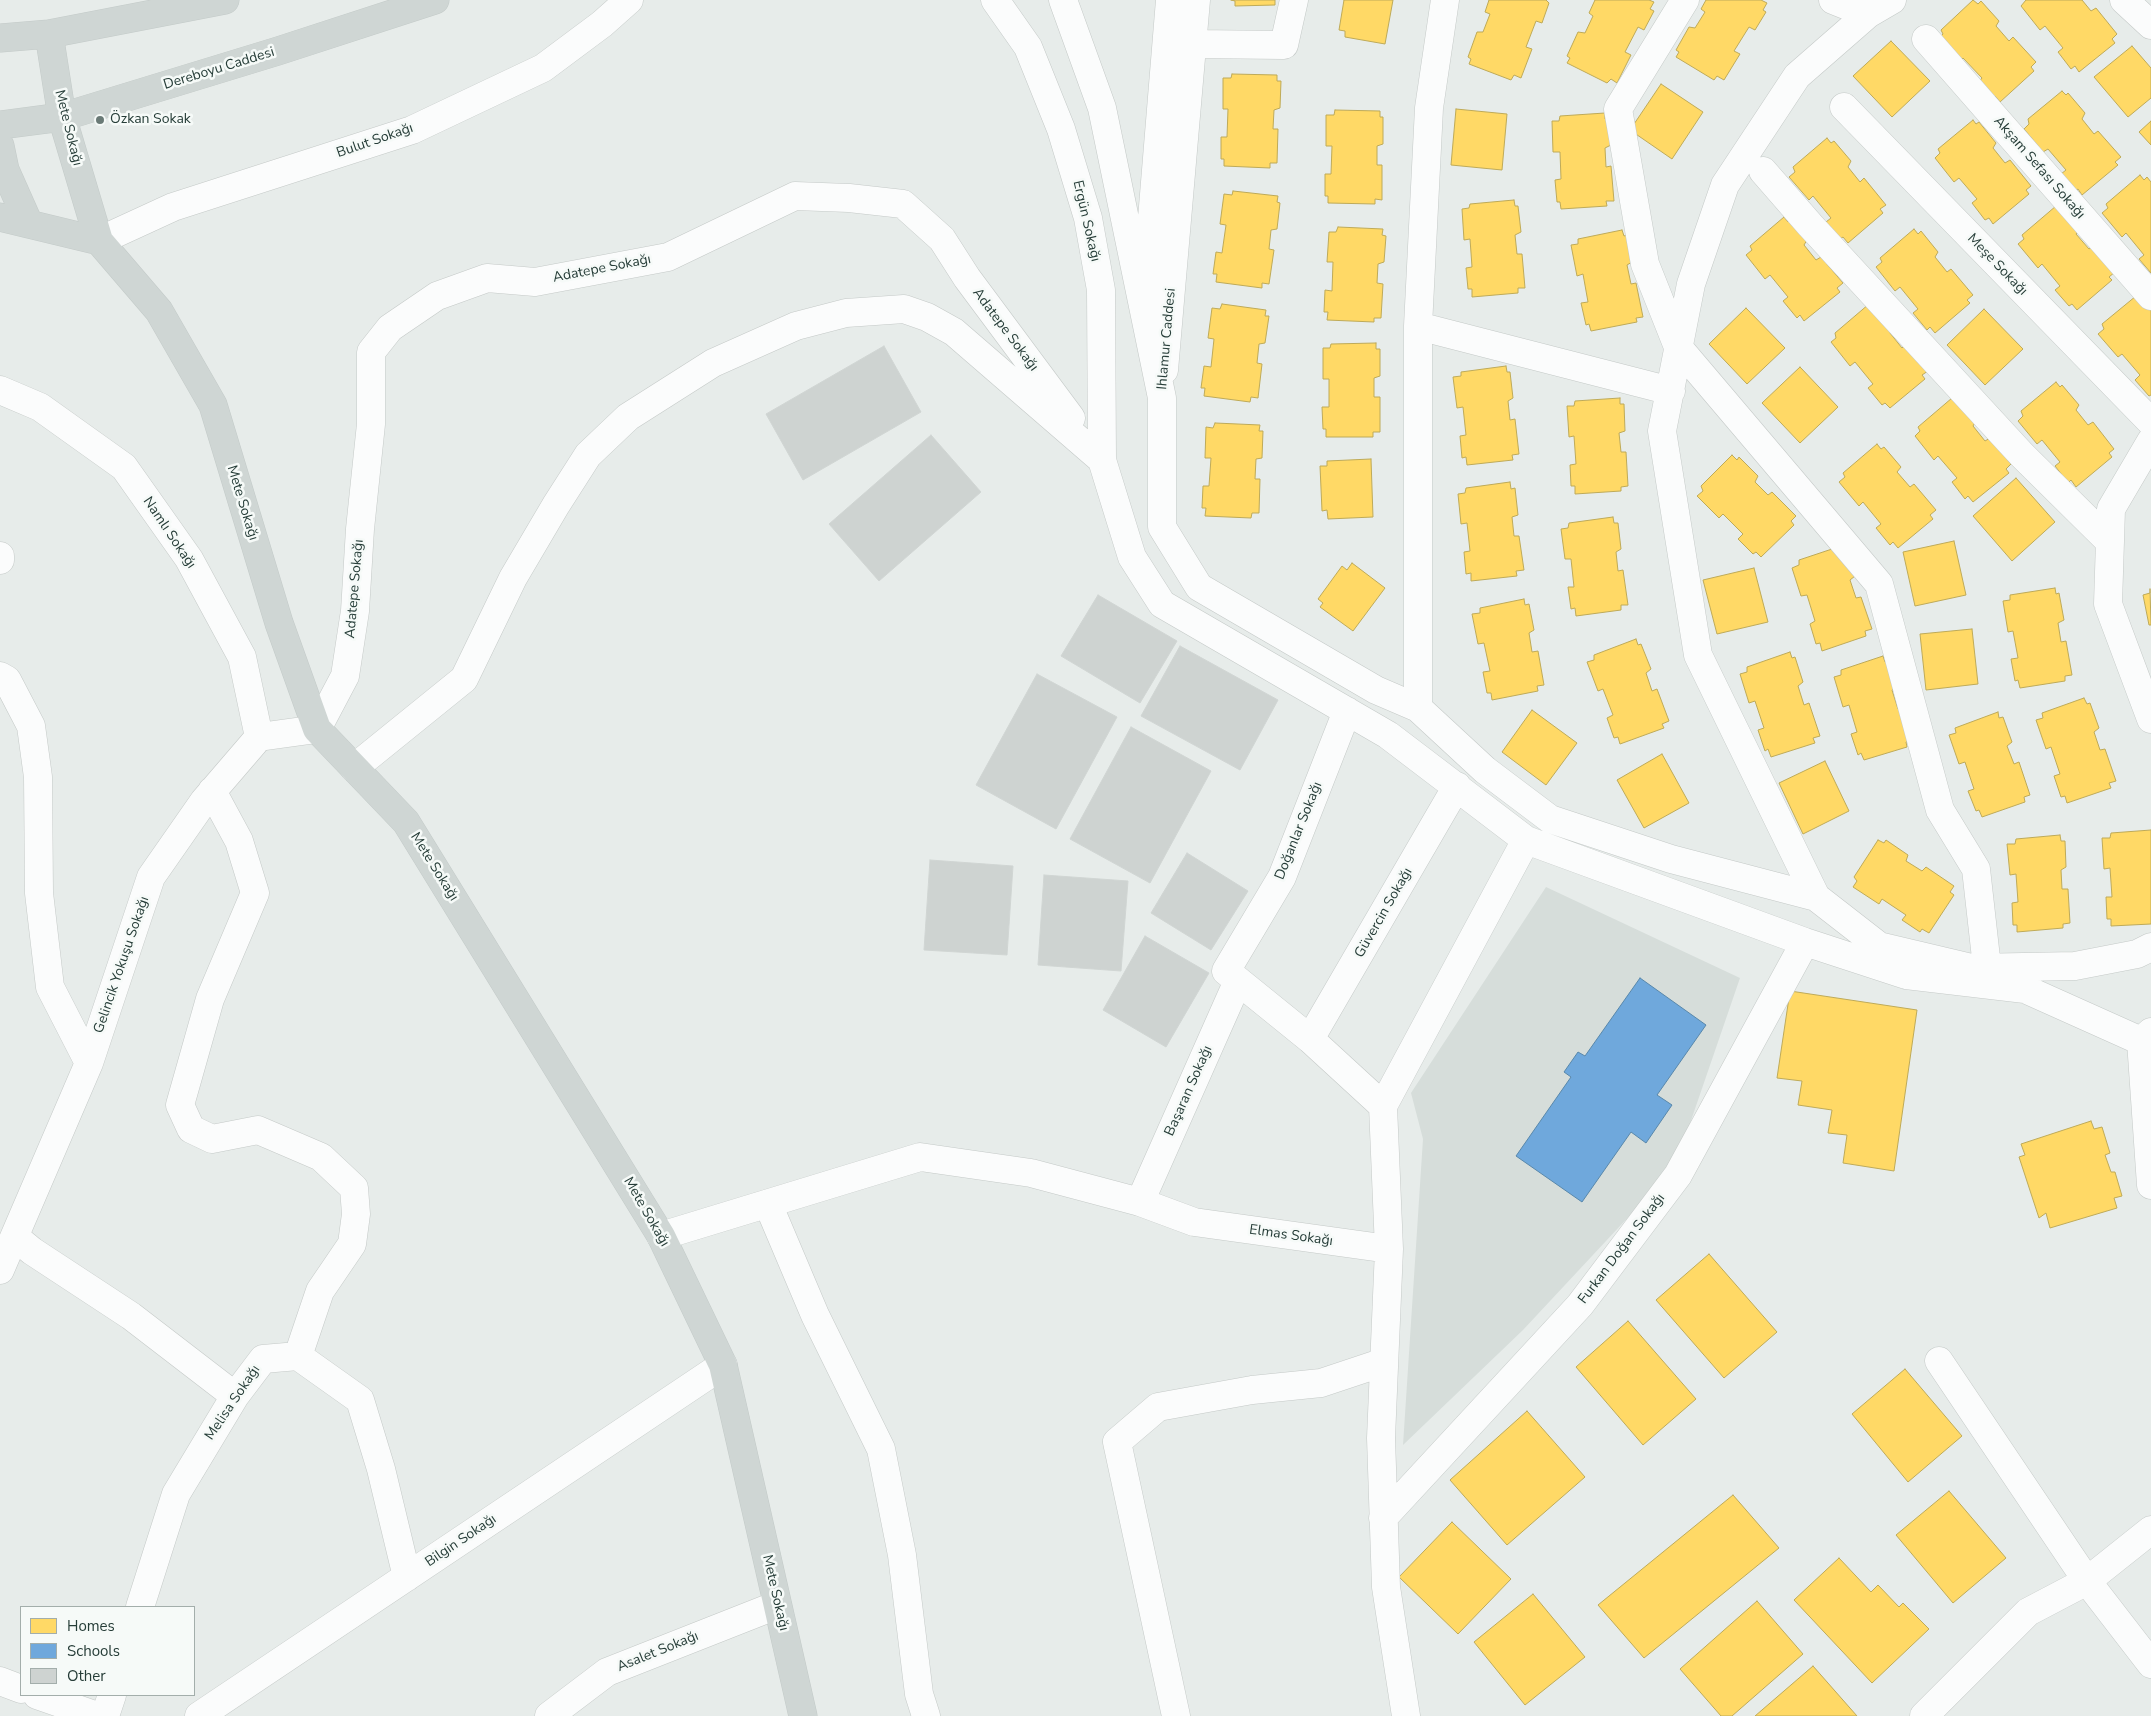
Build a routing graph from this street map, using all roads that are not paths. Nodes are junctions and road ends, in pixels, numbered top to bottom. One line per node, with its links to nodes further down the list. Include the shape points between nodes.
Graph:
1 (225, 0): 16 (main road)
2 (435, 0): 21 (main road, Dereboyu Caddesi)
3 (629, 0): 27 (street, Bulut Sokağı, via 543,68 412,130 173,207)
4 (994, 0): 36 (street, Ergün Sokağı, via 1028,46 1061,129 1088,218 1101,290)
5 (1063, 0): 33 (street, via 1102,108)
6 (1170, 0): 33 (street, Ihlamur Caddesi, via 1150,232)
7 (1196, 0): 19 (street, Ihlamur Caddesi)
8 (1294, 0): 19 (street, via 1284,45)
9 (1445, 0): 29 (street, via 1429,108)
10 (1685, 0): 30 (street, via 1618,109 1646,264)
11 (1833, 0): 14 (street)
12 (1892, 0): 14 (street)
13 (2124, 0): 15 (street)
14 (1868, 14): 30 (street, via 1797,76 1725,185 1691,284)
15 (2151, 25)
16 (49, 34): 17 (main road); 21 (main road, Mete Sokağı)
17 (0, 38)
18 (1926, 39): 28 (street, Akşam Sefası Sokağı)
19 (1193, 44): 33 (street, Ihlamur Caddesi)
20 (1844, 107): 34 (street, Meşe Sokağı)
21 (62, 117): 22 (main road, Dereboyu Caddesi); 27 (main road, Mete Sokağı)
22 (0, 124)
23 (0, 146): 26 (main road, via 5,170)
24 (1763, 171): 37 (street, via 2022,455)
25 (0, 217): 26 (main road)
26 (29, 224): 27 (main road)
27 (99, 241): 44 (main road, Mete Sokağı, via 159,311 213,405 279,622)
28 (2151, 296)
29 (1418, 326): 32 (street); 41 (street)
30 (1678, 347): 32 (street); 53 (street, via 1879,584 1940,810 1976,869)
31 (0, 390): 45 (street, Namlı Sokağı, via 40,407 124,467 189,558 242,657)
32 (1670, 391): 50 (street, via 1662,431 1698,655)
33 (1162, 398): 41 (street, via 1162,527 1199,586 1376,690)
34 (2151, 422)
35 (2151, 441): 37 (street, via 2111,509)
36 (1102, 460): 42 (street, via 1132,557 1162,604); 44 (street, Adatepe Sokağı, via 967,278 942,239 903,204 795,196 668,256 535,282 487,278 437,296 390,328 371,352 371,424 355,611 345,676); 46 (street, via 954,332 926,317 904,309 846,313 796,326 713,363 628,417 588,455 513,578 464,679)
37 (2110, 542): 43 (street, via 2108,604)
38 (0, 556): 39 (street)
39 (0, 560)
40 (0, 676): 57 (street, via 7,680 31,726 38,777 39,893 50,987)
41 (1418, 708): 50 (street, via 1485,770 1550,819 1671,859)
42 (1347, 711): 47 (street, via 1388,735); 54 (street, Doğanlar Sokağı, via 1282,877)
43 (2151, 719)
44 (317, 729): 45 (street); 46 (main road, Mete Sokağı)
45 (259, 737): 48 (street, Gelincik Yokuşu Sokağı)
46 (354, 768): 62 (main road, Mete Sokağı, via 406,822)
47 (1457, 786): 49 (street); 56 (street, Güvercin Sokağı)
48 (212, 791): 57 (street, Gelincik Yokuşu Sokağı, via 151,877); 66 (street, via 239,841 255,893 210,999 180,1105 191,1128 212,1138 258,1130 321,1157 354,1188 356,1214 352,1244 320,1290)
49 (1526, 840): 51 (street); 58 (street)
50 (1816, 897): 53 (street, via 1879,946 1972,968)
51 (1805, 942): 55 (street, via 1906,975 2025,989); 71 (street, Furkan Doğan Sokağı, via 1678,1175 1580,1305)
52 (2151, 946): 53 (street, via 2137,954 2075,966)
53 (1987, 967)
54 (1232, 976): 56 (street); 60 (street, Başaran Sokağı)
55 (2146, 1036): 59 (street)
56 (1310, 1039): 58 (street)
57 (88, 1063): 63 (street, Gelincik Yokuşu Sokağı)
58 (1383, 1106): 64 (street)
59 (2151, 1185)
60 (1140, 1202): 61 (street, Elmas Sokağı, via 1031,1173 920,1157); 64 (street, Elmas Sokağı, via 1194,1222)
61 (768, 1204): 62 (street, Elmas Sokağı); 87 (street, via 816,1315 881,1449 902,1554 919,1694)
62 (661, 1236): 69 (main road, Mete Sokağı)
63 (15, 1237): 65 (street, Gelincik Yokuşu Sokağı); 70 (street, via 131,1316)
64 (1389, 1249): 68 (street)
65 (0, 1270)
66 (298, 1356): 70 (street, Melisa Sokağı, via 263,1360); 73 (street, via 360,1400 381,1469)
67 (1939, 1361): 74 (street)
68 (1384, 1362): 71 (street, via 1381,1438); 88 (street, via 1321,1383 1252,1390 1158,1407 1117,1442)
69 (723, 1365): 73 (street, Bilgin Sokağı); 75 (main road, Mete Sokağı)
70 (235, 1396): 76 (street, Melisa Sokağı, via 176,1494)
71 (1384, 1518): 89 (street, via 1386,1587)
72 (2151, 1530): 74 (street)
73 (407, 1577): 84 (street, Bilgin Sokağı)
74 (2087, 1581): 77 (street); 90 (street, via 2028,1612)
75 (777, 1605): 85 (street, Asalet Sokağı, via 607,1672); 86 (main road, Mete Sokağı)
76 (140, 1606)
77 (2151, 1664)
78 (0, 1681): 79 (street)
79 (20, 1689)
80 (41, 1696): 82 (street)
81 (112, 1696): 83 (street)
82 (97, 1716)
83 (105, 1716)
84 (199, 1716)
85 (549, 1716)
86 (803, 1716)
87 (926, 1716)
88 (1176, 1716)
89 (1406, 1716)
90 (1924, 1716)

